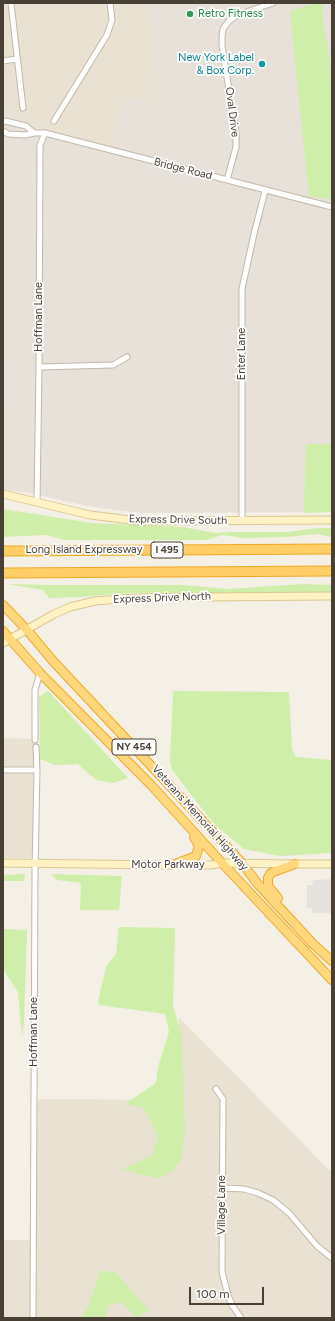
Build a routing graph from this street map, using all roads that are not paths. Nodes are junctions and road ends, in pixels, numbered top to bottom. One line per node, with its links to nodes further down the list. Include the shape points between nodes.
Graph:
1 (11, 3): 4 (street)
2 (110, 3): 7 (street, via 112,20 107,35)
3 (273, 3): 12 (street, Oval Drive, via 237,15 223,29 222,46 236,133 236,147)
4 (17, 59): 5 (street); 6 (street)
5 (3, 61)
6 (23, 108)
7 (54, 121)
8 (3, 122): 10 (street, Bridge Road, via 26,126)
9 (3, 131): 10 (street, Bridge Road, via 8,134)
10 (34, 133): 11 (street, Bridge Road)
11 (45, 133): 12 (street, Bridge Road); 16 (street, Hoffman Lane, via 40,145)
12 (227, 180): 13 (street, Bridge Road)
13 (265, 191): 14 (street, Bridge Road); 20 (street, Enter Lane, via 242,289)
14 (332, 207)
15 (127, 357): 16 (street, via 113,365)
16 (39, 367): 18 (street, Hoffman Lane)
17 (3, 494): 18 (main road, Express Drive South)
18 (37, 502): 20 (main road, Express Drive South, via 90,515 139,521)
19 (332, 520): 20 (main road, Express Drive South)
20 (242, 521)
21 (332, 548): 22 (highway, Long Island Expressway / I 495)
22 (3, 551)
23 (332, 571): 24 (highway, Long Island Expressway / I 495)
24 (3, 573)
25 (332, 596): 27 (main road, Express Drive North, via 134,598 95,601 70,607)
26 (3, 604): 27 (highway, Veterans Memorial Highway / NY 454)
27 (27, 630): 29 (main road, Express Drive North); 38 (highway, Veterans Memorial Highway / NY 454)
28 (3, 631): 29 (highway, Veterans Memorial Highway / NY 454)
29 (7, 641): 30 (highway, Veterans Memorial Highway / NY 454)
30 (40, 672): 31 (street, via 35,690); 35 (highway, Veterans Memorial Highway / NY 454)
31 (35, 740)
32 (36, 747): 34 (street, Hoffman Lane)
33 (3, 770): 34 (street)
34 (37, 770): 39 (street, Hoffman Lane)
35 (170, 805): 37 (highway, Veterans Memorial Highway / NY 454); 42 (highway, via 199,846 196,856)
36 (3, 863): 39 (main road, Motor Parkway)
37 (222, 863): 38 (main road, Motor Parkway); 42 (main road, Motor Parkway); 45 (highway, Veterans Memorial Highway / NY 454)
38 (242, 863): 40 (main road, Motor Parkway); 43 (highway, Veterans Memorial Highway / NY 454)
39 (35, 864): 42 (main road, Motor Parkway); 49 (street, Hoffman Lane)
40 (295, 864): 41 (main road, Motor Parkway); 43 (highway, via 273,872 267,884)
41 (332, 864)
42 (173, 865)
43 (299, 928): 44 (highway, Veterans Memorial Highway / NY 454)
44 (332, 961)
45 (332, 980)
46 (216, 1089): 47 (street, Village Lane, via 223,1099)
47 (222, 1188): 48 (street, via 244,1189 273,1200); 50 (street, Village Lane, via 222,1272 232,1305)
48 (332, 1258)
49 (33, 1318)
50 (241, 1318)

